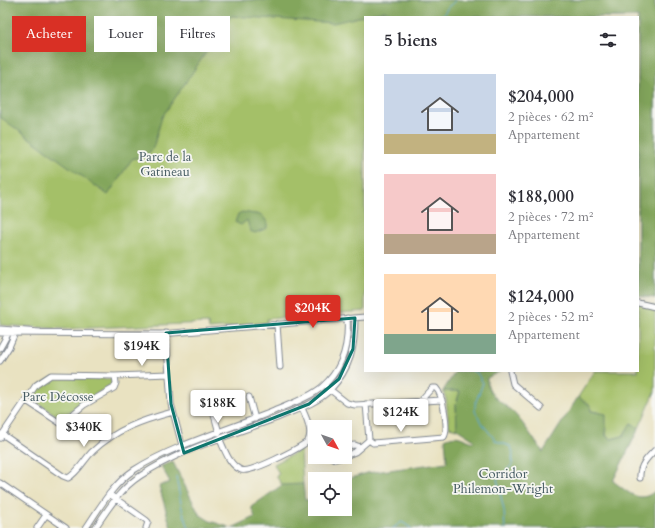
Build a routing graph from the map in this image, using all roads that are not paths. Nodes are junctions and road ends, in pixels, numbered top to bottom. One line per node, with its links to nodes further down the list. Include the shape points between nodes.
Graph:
1 (639, 304): 2 (street)
2 (655, 306)
3 (364, 317): 5 (street)
4 (347, 318): 5 (street); 6 (street); 17 (street, via 345,353)
5 (355, 318): 18 (street, via 352,353 344,372)
6 (277, 324): 10 (street); 13 (street)
7 (0, 329): 8 (street)
8 (12, 332): 9 (street); 10 (street); 11 (street); 12 (street, via 9,347)
9 (0, 333)
10 (166, 334): 15 (street)
11 (1, 345)
12 (0, 361)
13 (280, 367)
14 (510, 372): 25 (street, via 514,384)
15 (170, 374): 16 (street); 27 (street)
16 (115, 376): 20 (street, via 51,375 38,383); 20 (street, via 114,388 84,405 62,423)
17 (326, 384): 18 (street); 28 (street, via 306,397)
18 (330, 390): 23 (street, via 350,404); 24 (street)
19 (249, 397): 28 (street)
20 (26, 400): 30 (street)
21 (442, 400): 22 (street); 22 (street, via 438,390 434,388); 32 (street, via 446,433 442,438 376,444)
22 (420, 401): 23 (street)
23 (366, 404): 32 (street)
24 (302, 408): 31 (street); 31 (street, via 308,424 308,441 248,470 239,469 230,460)
25 (541, 408)
26 (213, 411): 29 (street)
27 (173, 412): 30 (street, via 136,423 114,434 94,450 68,478); 34 (street)
28 (255, 419): 29 (street)
29 (219, 433): 34 (street)
30 (1, 436)
31 (220, 440): 37 (street)
32 (369, 440): 35 (street)
33 (352, 445): 35 (street)
34 (182, 447): 37 (street); 41 (street, via 134,470)
35 (360, 447): 38 (street)
36 (655, 450): 39 (street, via 644,462)
37 (184, 453): 42 (street, via 140,476)
38 (352, 453)
39 (640, 478)
40 (0, 483): 43 (street)
41 (109, 494): 42 (street); 46 (street)
42 (115, 498): 47 (street); 48 (street, via 146,520)
43 (46, 514): 44 (street); 45 (street)
44 (37, 528)
45 (66, 528)
46 (86, 528)
47 (95, 528)
48 (146, 528)

